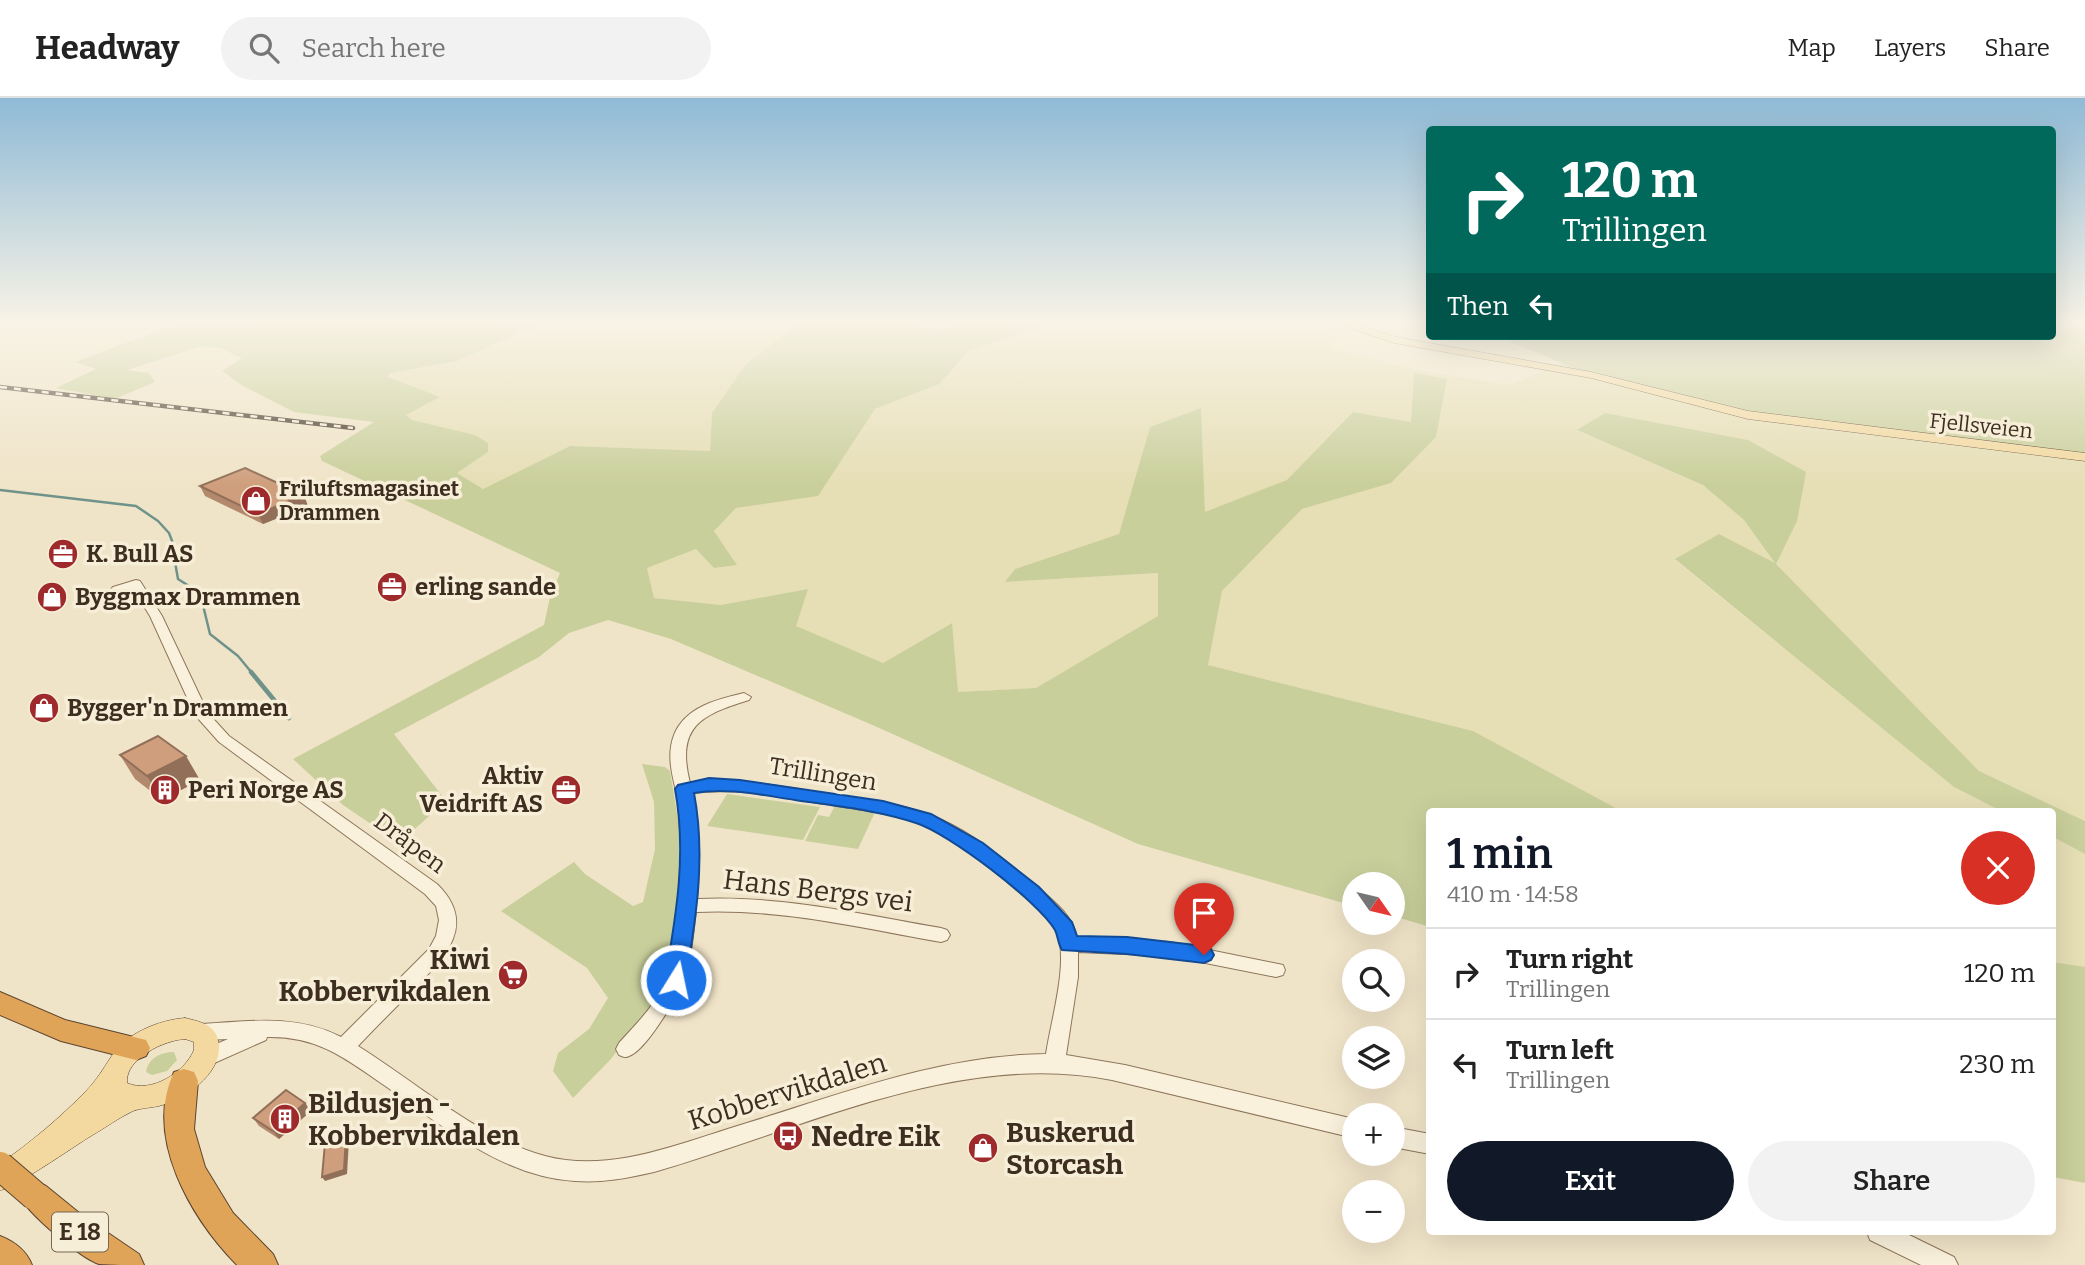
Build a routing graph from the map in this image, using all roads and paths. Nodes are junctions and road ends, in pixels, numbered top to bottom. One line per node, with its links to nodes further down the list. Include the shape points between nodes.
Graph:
1 (1596, 376): 2 (main road, Fjellsveien, via 1748,415)
2 (2085, 457)
3 (143, 596): 14 (street, Dråpen, via 193,699 215,730 431,889 448,910 450,925 436,954)
4 (744, 697): 5 (street, Hans Bergs vei, via 703,713 684,728 676,751)
5 (684, 789): 6 (street, Hans Bergs vei, via 689,817); 8 (street, Trillingen, via 709,784 740,786 883,807 925,819 976,848 1027,888 1065,928)
6 (688, 906): 7 (street, Hans Bergs vei, via 715,903 772,909); 15 (street, Hans Bergs vei, via 676,980)
7 (941, 935)
8 (1069, 944): 9 (street, via 1170,949); 17 (street)
9 (1276, 970)
10 (0, 1003): 13 (highway, via 61,1030)
11 (266, 1030): 12 (street, Kobbervikdalen); 14 (street, Kobbervikdalen, via 317,1035); 16 (street, Kobbervikdalen)
12 (202, 1032): 13 (main road, via 172,1030); 16 (main road, via 209,1043)
13 (136, 1048): 19 (main road, via 121,1064)
14 (344, 1048): 17 (street, Kobbervikdalen, via 501,1149 571,1171 634,1166 670,1157 960,1072)
15 (626, 1049)
16 (205, 1058): 18 (main road)
17 (1055, 1062): 20 (street, Kobbervikdalen, via 1131,1075)
18 (184, 1081): 19 (main road, via 163,1093); 29 (highway, via 179,1133 196,1182 227,1229)
19 (123, 1089): 24 (main road)
20 (1342, 1126)
21 (1405, 1139): 22 (street)
22 (1426, 1143)
23 (0, 1166): 28 (highway, E 18, bridge, via 72,1227)
24 (0, 1180)
25 (1884, 1235): 30 (street)
26 (0, 1252): 27 (highway)
27 (16, 1265)
28 (128, 1265)
29 (262, 1265)
30 (1946, 1265)

